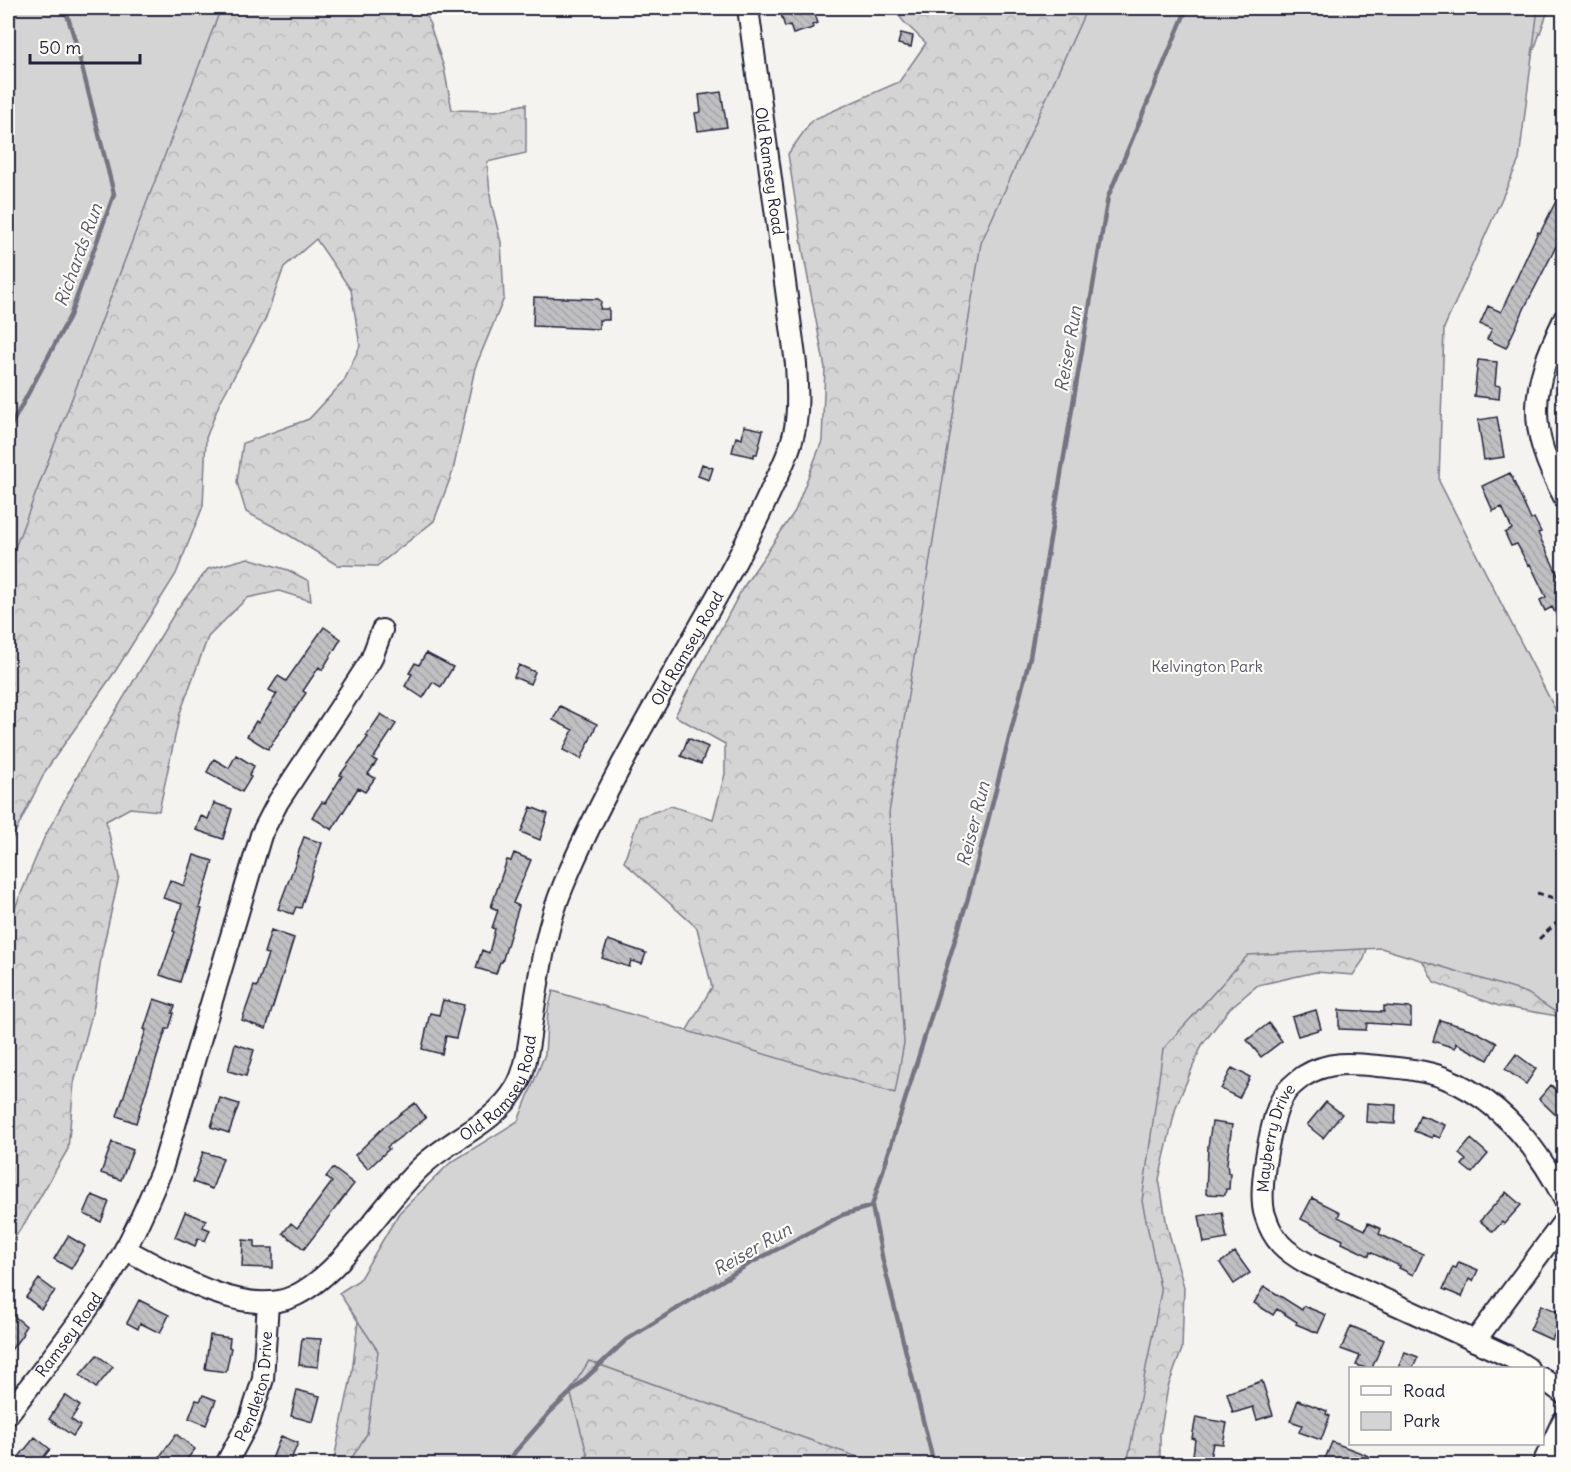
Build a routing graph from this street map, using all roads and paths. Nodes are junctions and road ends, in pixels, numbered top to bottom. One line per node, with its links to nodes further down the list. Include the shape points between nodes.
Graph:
1 (748, 8): 12 (street, Old Ramsey Road, via 796,364 795,430 786,456 743,550 591,824 562,887 544,945 525,1063 517,1086 493,1116 407,1180 341,1258 310,1287 290,1298)
2 (1563, 319): 3 (street, via 1546,355 1536,423 1548,468)
3 (1563, 497)
4 (382, 630): 11 (street, via 371,660 278,802 261,836 162,1169)
5 (1537, 893): 6 (path)
6 (1563, 901)
7 (1563, 916): 8 (path)
8 (1539, 939)
9 (1563, 1199): 13 (street, Mayberry Drive, via 1549,1169 1515,1126 1471,1090 1443,1077 1343,1062 1319,1067 1284,1094 1262,1183 1264,1213 1274,1237 1287,1252 1308,1264)
10 (1563, 1221): 13 (street)
11 (125, 1249): 12 (street, Old Ramsey Road, via 204,1289 231,1298); 17 (street, Ramsey Road, via 102,1288)
12 (268, 1303): 19 (street, Pendleton Drive, via 263,1379 250,1419)
13 (1475, 1341): 14 (street, Mayberry Drive)
14 (1526, 1367)
15 (1544, 1380): 16 (street)
16 (1563, 1394)
17 (8, 1414)
18 (1563, 1423): 20 (main road)
19 (226, 1464)
20 (1545, 1464)

